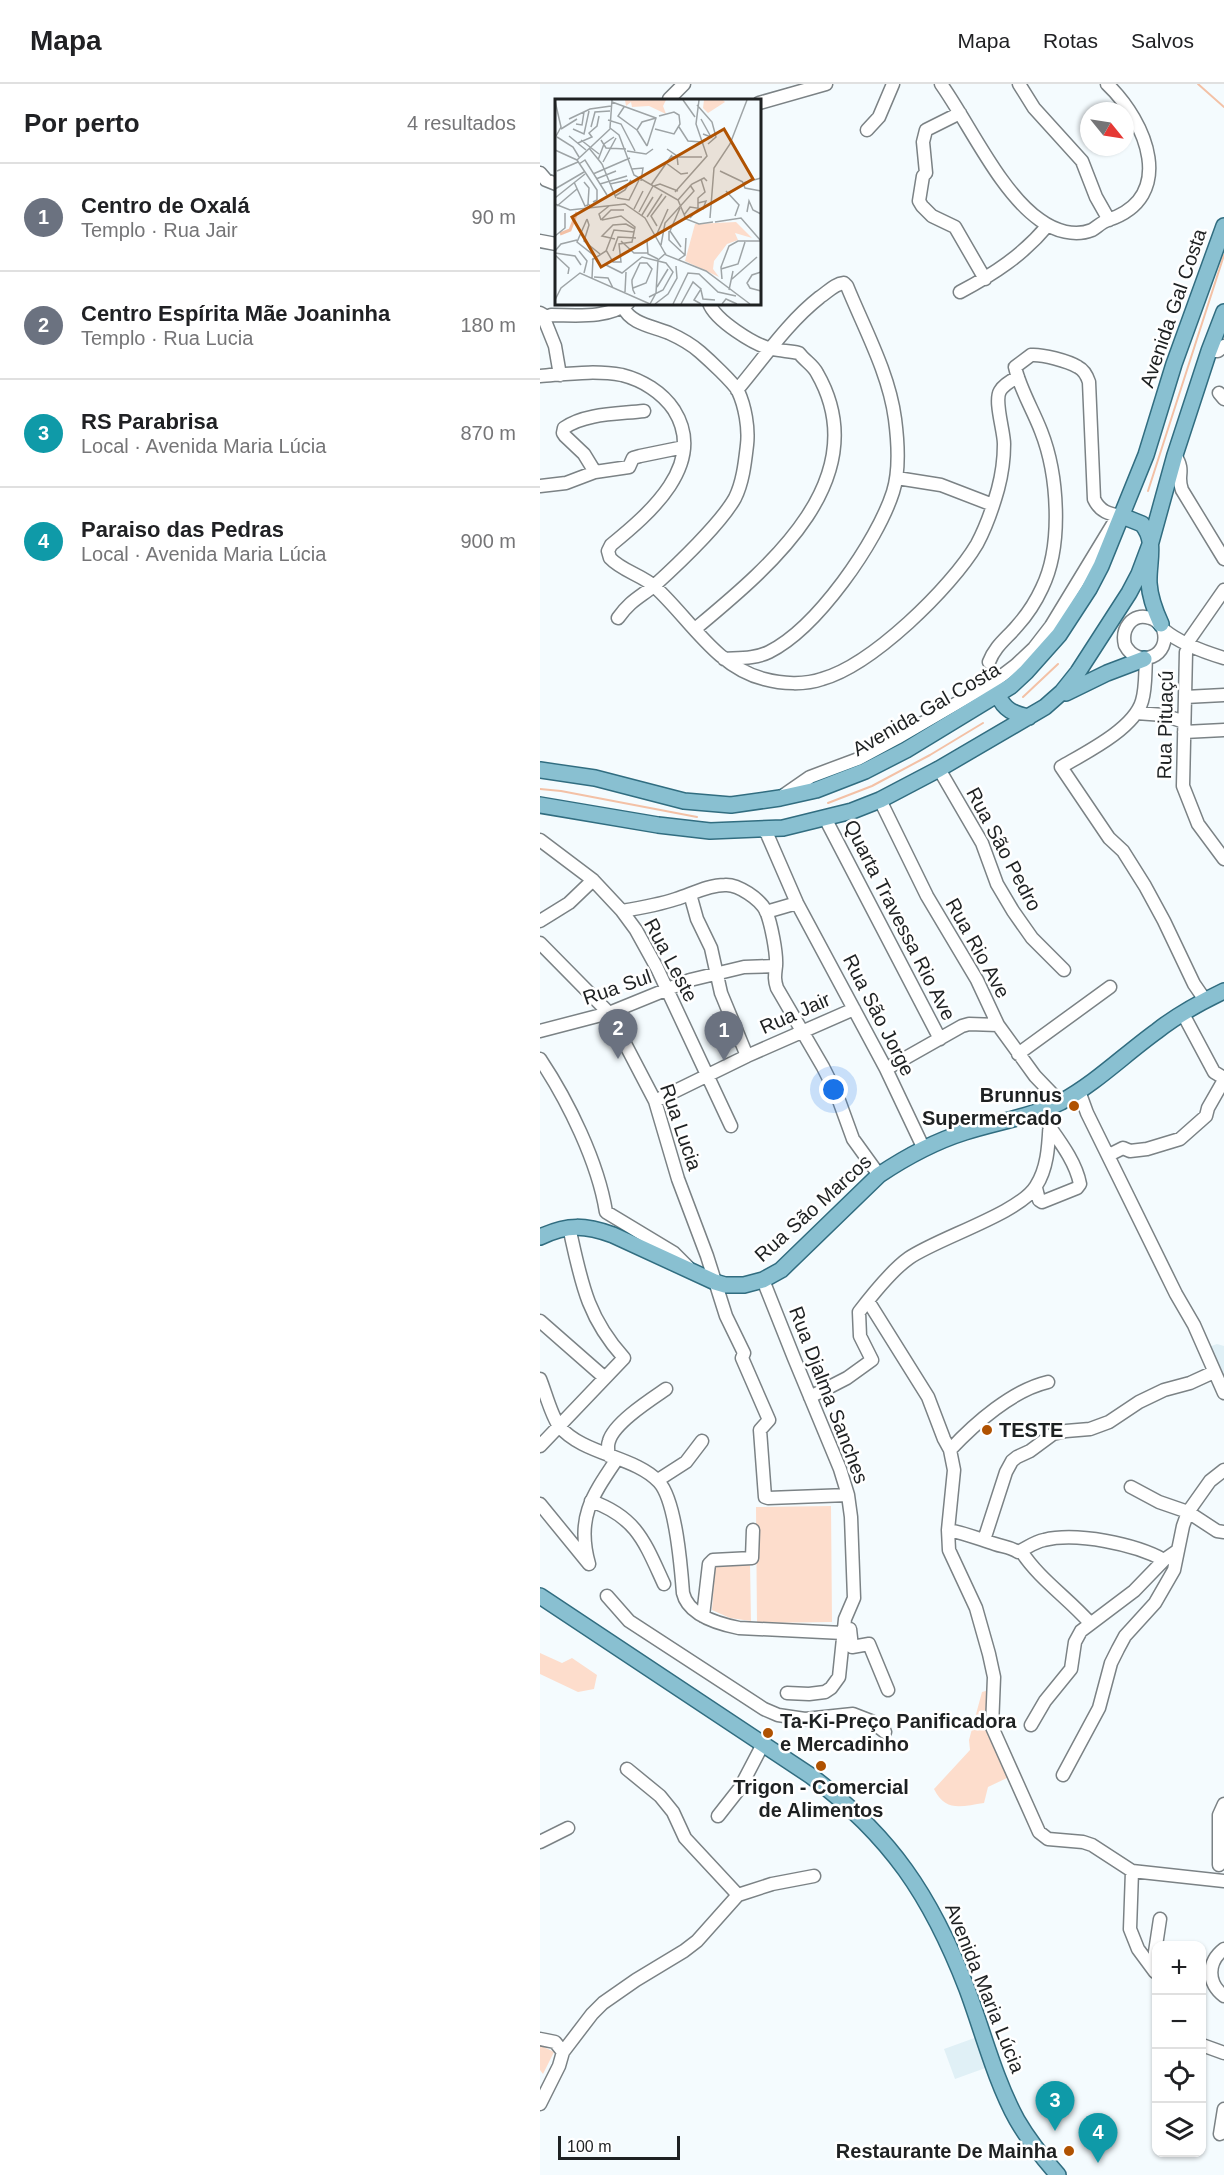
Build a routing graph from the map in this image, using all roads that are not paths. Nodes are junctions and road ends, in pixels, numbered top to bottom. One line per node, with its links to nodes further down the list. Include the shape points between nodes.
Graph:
1 (668, 84): 8 (street)
2 (684, 84): 9 (street)
3 (826, 84): 10 (street)
4 (893, 84): 12 (street, via 879,117)
5 (941, 84): 11 (street)
6 (1019, 84): 15 (street, via 1034,108 1082,161)
7 (1107, 84): 15 (street, via 1138,124 1150,164 1140,201)
8 (669, 99)
9 (670, 99)
10 (760, 103)
11 (960, 113): 16 (street, via 1014,196); 20 (street, via 927,130 923,142 926,173 920,201 926,212 955,227)
12 (867, 130)
13 (540, 173): 14 (street)
14 (555, 184)
15 (1108, 220): 16 (street, via 1083,233)
16 (1048, 225): 20 (street, via 1018,256)
17 (1224, 226): 40 (main road, Avenida Gal Costa)
18 (540, 241): 19 (street)
19 (555, 244)
20 (985, 279): 21 (street)
21 (960, 292)
22 (709, 304): 27 (street, via 711,311 725,323)
23 (625, 305): 25 (street, via 605,313); 32 (street, via 633,319 670,333 700,352)
24 (1224, 312): 28 (main road)
25 (543, 315): 30 (street, via 555,346)
26 (1224, 346): 28 (street)
27 (770, 349): 32 (street); 37 (street, via 805,309 841,283 847,286 889,394 896,434); 47 (street, via 800,353 819,376 836,437 831,466 809,516 796,534 750,583)
28 (1209, 351): 35 (main road)
29 (1016, 372): 39 (street, via 998,397 1004,459); 40 (street, via 1031,355 1083,370 1089,382 1094,499 1103,511); 52 (street, via 1047,447 1055,528 1044,585)
30 (560, 375): 31 (street); 34 (street, via 612,374 645,384 674,410)
31 (540, 376)
32 (737, 390): 43 (street, via 748,437 737,493 712,526)
33 (644, 411): 36 (street, via 590,418 562,430)
34 (684, 447): 36 (street, via 640,456 628,466); 43 (street, via 679,467 663,497 608,551 612,560)
35 (1175, 455): 41 (main road); 42 (street, via 1181,467 1182,490)
36 (595, 472): 38 (street, via 566,483)
37 (897, 478): 39 (street, via 941,484); 51 (street, via 885,514 844,581 827,601 776,648 754,657)
38 (540, 486)
39 (993, 505): 51 (street, via 977,544 936,595 885,643 837,673 813,682 765,680)
40 (1122, 516): 41 (main road, via 1142,524); 53 (street, via 1108,529 1051,626 1034,648); 54 (main road, Avenida Gal Costa, via 1074,615 1026,672)
41 (1151, 542): 46 (main road, via 1150,596); 57 (main road, via 1129,593 1078,672)
42 (1224, 559)
43 (654, 585): 45 (street, via 631,601); 47 (street)
44 (1224, 590): 48 (street)
45 (618, 618)
46 (1162, 627): 48 (street); 49 (street, via 1165,643); 49 (street, via 1153,618 1143,616 1126,628 1123,638 1129,652)
47 (694, 629): 51 (street)
48 (1187, 648): 49 (street); 50 (street); 56 (street, Rua Pituaçú)
49 (1147, 658): 57 (main road, via 1081,684); 58 (street, via 1144,692)
50 (1224, 658)
51 (724, 659)
52 (989, 662)
53 (1003, 675): 54 (street); 64 (street, via 868,753 810,777)
54 (998, 695): 59 (main road, via 1010,711); 64 (main road, Avenida Gal Costa, via 865,771 816,790)
55 (1224, 695): 56 (street)
56 (1185, 697): 60 (street, Rua Pituaçú)
57 (1055, 699): 59 (main road)
58 (1136, 713): 60 (street, via 1164,716); 84 (street, via 1126,725 1061,767 1145,886)
59 (1029, 717): 62 (main road)
60 (1184, 727): 61 (street); 70 (street, Rua Pituaçú, via 1183,786 1198,824)
61 (1224, 730)
62 (939, 769): 65 (main road); 79 (street, Rua São Pedro, via 982,843 997,884 1013,911 1032,938)
63 (540, 770): 64 (main road, Avenida Gal Costa, via 595,778 684,801 731,805)
64 (780, 798)
65 (880, 800): 67 (main road); 88 (street, Rua Rio Ave)
66 (540, 805): 68 (main road, via 710,831)
67 (825, 818): 68 (main road); 91 (street, Quarta Travessa Rio Ave)
68 (763, 830): 73 (street, Rua São Jorge)
69 (540, 840): 71 (street, Rua Leste)
70 (1224, 859)
71 (592, 880): 74 (street, Rua Leste); 76 (street, via 569,903)
72 (690, 894): 74 (street); 75 (street, via 727,884 755,899); 80 (street, via 711,948)
73 (798, 903): 75 (street); 85 (street, Rua São Jorge)
74 (622, 911): 82 (street, Rua Leste)
75 (766, 912): 78 (street)
76 (540, 921)
77 (542, 948): 86 (street, Rua Lucia)
78 (776, 966): 80 (street, Rua Sul, via 744,967); 90 (street, via 773,974 777,988)
79 (1064, 970)
80 (715, 974): 82 (street, Rua Sul); 93 (street)
81 (1110, 987): 92 (street)
82 (666, 990): 86 (street, Rua Sul); 96 (street, Rua Leste)
83 (1224, 991): 84 (main road, Rua São Marcos)
84 (1205, 1000): 87 (main road, Rua São Marcos)
85 (854, 1009): 90 (street, Rua Jair); 95 (street, Rua São Jorge)
86 (609, 1013): 89 (street, Rua Sul); 99 (street, Rua Lucia)
87 (1183, 1014): 97 (street, via 1214,1072); 98 (main road, Rua São Marcos)
88 (998, 1025): 91 (street, via 969,1024); 92 (street, Rua Rio Ave)
89 (540, 1031)
90 (802, 1032): 93 (street, Rua Jair); 105 (street, via 837,1095 853,1139)
91 (940, 1039): 95 (street)
92 (1018, 1054): 100 (street, Rua Rio Ave)
93 (747, 1056): 96 (street, Rua Jair)
94 (540, 1059): 109 (street, via 589,1155 606,1212 674,1253)
95 (886, 1069): 103 (street, Rua São Jorge)
96 (708, 1076): 99 (street, Rua Jair); 101 (street, Rua Leste)
97 (1224, 1079): 104 (street, via 1206,1116 1180,1139 1147,1149 1123,1148)
98 (1079, 1091): 100 (main road, Rua São Marcos); 104 (street)
99 (655, 1101): 111 (street, Rua Lucia)
100 (1055, 1104): 102 (street); 103 (main road, Rua São Marcos)
101 (731, 1126)
102 (1049, 1126): 106 (street, via 1046,1161); 106 (street, via 1064,1147 1080,1184 1042,1202)
103 (923, 1147): 105 (main road, Rua São Marcos)
104 (1109, 1155): 114 (street)
105 (879, 1175): 110 (main road, Rua São Marcos, via 787,1265)
106 (1036, 1188): 112 (street, via 993,1216 908,1258)
107 (569, 1227): 108 (main road, Rua São Marcos); 109 (main road, Rua São Marcos, via 613,1235); 116 (street, via 590,1306 604,1334 624,1358)
108 (540, 1237)
109 (692, 1272): 111 (main road, Rua São Marcos)
110 (763, 1280): 111 (main road, Rua São Marcos, via 736,1286); 120 (street, Rua Djalma Sanches)
111 (715, 1282): 129 (street, Rua Lucia, via 744,1353 742,1359 770,1421 760,1430 764,1495)
112 (868, 1301): 120 (street, via 858,1318 860,1336 873,1360); 124 (street, via 928,1397)
113 (540, 1321): 116 (street)
114 (1214, 1372): 119 (street); 136 (street, via 1164,1390 1109,1422 1053,1434 1017,1457 1006,1472)
115 (540, 1378): 121 (street)
116 (605, 1378): 121 (street)
117 (1048, 1382): 124 (street, via 1010,1398)
118 (666, 1389): 125 (street, via 617,1428 609,1441)
119 (1224, 1393)
120 (810, 1397): 129 (street, Rua Djalma Sanches)
121 (558, 1425): 123 (street); 125 (street, via 581,1443)
122 (702, 1441): 127 (street, via 686,1462)
123 (540, 1446)
124 (950, 1450): 134 (street, via 954,1470)
125 (613, 1457): 127 (street); 130 (street)
126 (1224, 1470): 132 (street, via 1210,1481)
127 (658, 1480): 144 (street, via 671,1507 684,1599)
128 (1131, 1487): 132 (street)
129 (848, 1495): 143 (street, Rua Djalma Sanches)
130 (591, 1500): 131 (street, via 583,1535 589,1564); 140 (street, via 615,1511 638,1533)
131 (540, 1504)
132 (1188, 1512): 135 (street, via 1217,1532); 138 (street)
133 (753, 1530): 144 (street, via 751,1559 714,1560 709,1564)
134 (948, 1530): 136 (street); 159 (street, via 949,1550 976,1608 989,1654 994,1677 992,1727 1039,1832 1048,1839 1092,1845)
135 (1224, 1532)
136 (984, 1540): 137 (street)
137 (1021, 1551): 139 (street, via 1041,1540 1065,1538 1112,1543); 145 (street, via 1033,1568)
138 (1177, 1551): 139 (street); 153 (street, via 1165,1590 1118,1649 1099,1708)
139 (1164, 1560): 145 (street, via 1134,1591)
140 (664, 1584)
141 (540, 1596): 151 (main road, Avenida Maria Lúcia)
142 (607, 1596): 150 (street, via 629,1621 764,1709 805,1719 853,1714)
143 (854, 1598): 146 (street, Rua Djalma Sanches); 147 (street, Rua Djalma Sanches, via 850,1621 852,1647 870,1644)
144 (703, 1616): 146 (street, via 725,1626 752,1630)
145 (1090, 1623): 149 (street, via 1077,1636 1071,1669)
146 (843, 1633): 148 (street, Rua Djalma Sanches, via 839,1677 831,1688 818,1694)
147 (888, 1690)
148 (787, 1693)
149 (1031, 1725)
150 (885, 1732)
151 (763, 1744): 155 (street, via 740,1788); 175 (main road, Avenida Maria Lúcia, via 849,1805 900,1862 946,1937 1018,2121)
152 (627, 1769): 162 (street, via 660,1796 686,1838)
153 (1063, 1776)
154 (1224, 1804): 158 (street, via 1219,1815)
155 (718, 1816)
156 (567, 1828): 157 (street)
157 (540, 1842)
158 (1219, 1865)
159 (1132, 1871): 161 (street); 166 (street, via 1130,1929)
160 (814, 1876): 162 (street)
161 (1224, 1881)
162 (738, 1895): 170 (street, via 697,1941 603,2003)
163 (1160, 1919): 164 (street)
164 (1157, 1941)
165 (1224, 1949): 167 (street, via 1211,1968 1213,1984)
166 (1152, 1969)
167 (1224, 1996)
168 (540, 2038): 170 (street, via 555,2042)
169 (1206, 2046): 171 (street)
170 (563, 2052): 172 (street)
171 (1224, 2053)
172 (540, 2104)
173 (1224, 2109): 174 (street)
174 (1220, 2134)
175 (1058, 2175)

